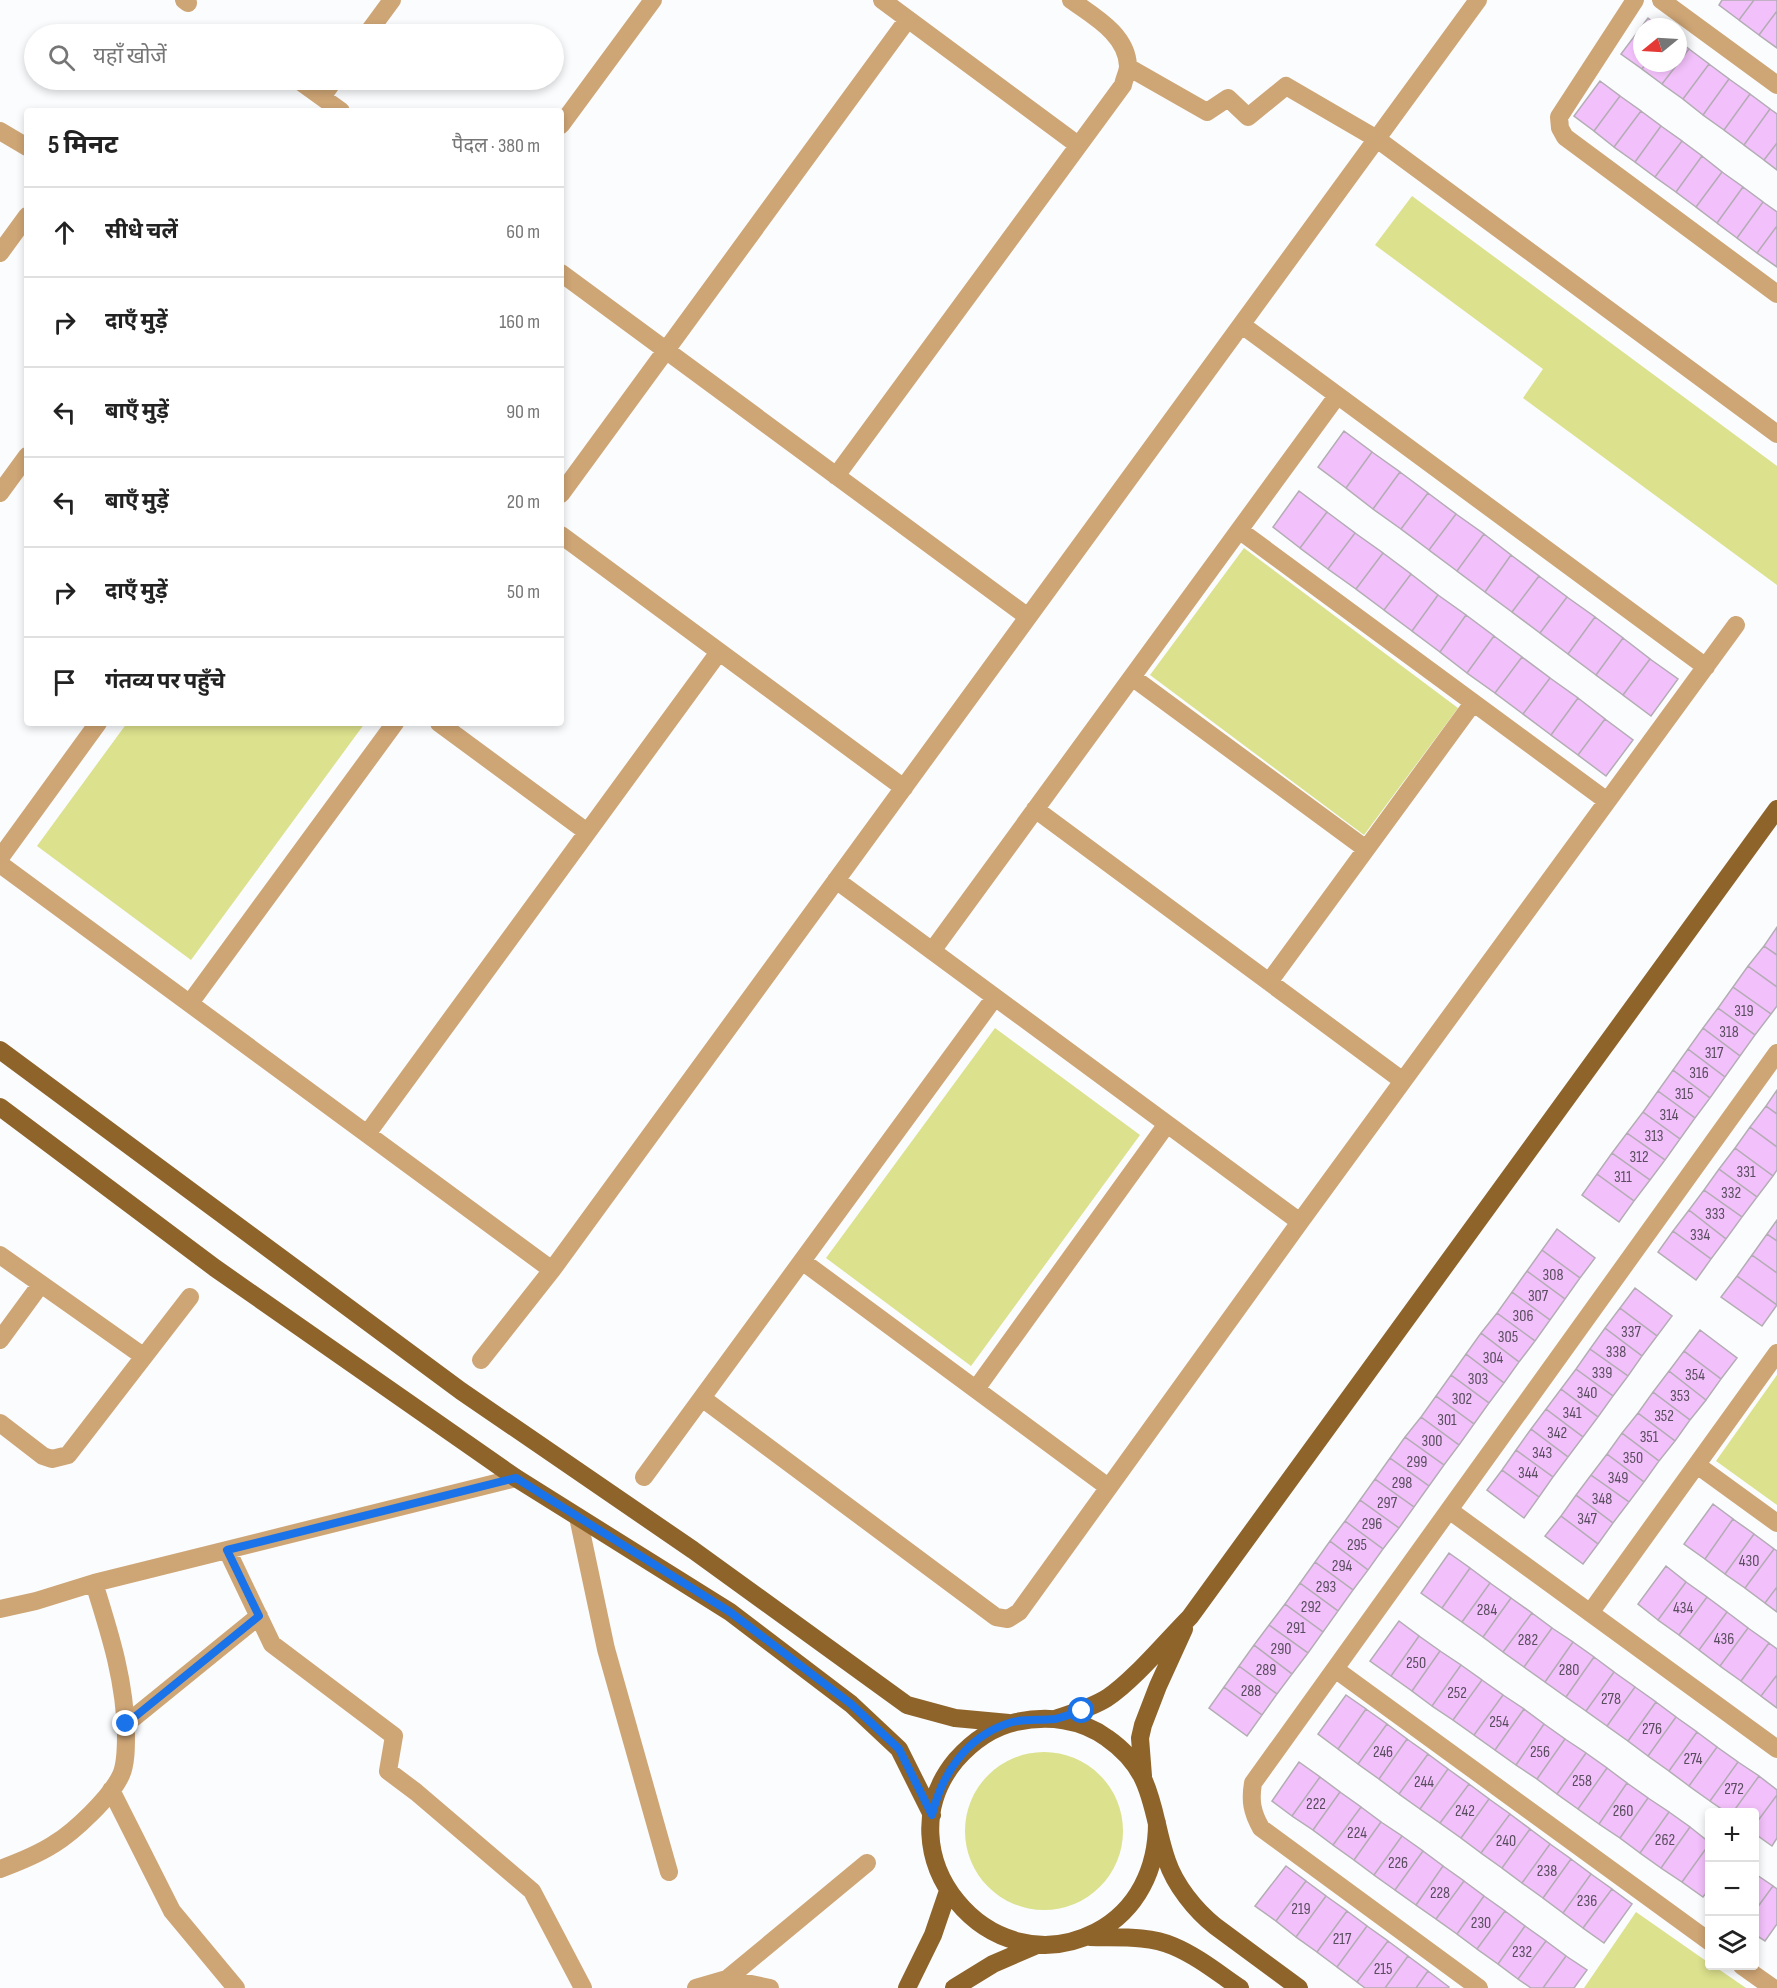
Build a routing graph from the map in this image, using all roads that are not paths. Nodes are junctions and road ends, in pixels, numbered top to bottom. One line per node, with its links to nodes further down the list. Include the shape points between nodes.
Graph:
1 (392, 0): 9 (street)
2 (652, 0): 16 (street)
3 (882, 0): 8 (street)
4 (1071, 0): 10 (street, via 1111,29)
5 (1478, 0): 18 (street)
6 (1635, 0): 24 (street, via 1559,117 1564,137)
7 (1661, 0): 11 (street)
8 (908, 19): 20 (street); 26 (street)
9 (374, 24)
10 (1128, 67): 18 (street, via 1207,112 1228,98 1248,117 1286,86); 20 (street, via 1122,85)
11 (1777, 85)
12 (312, 90): 14 (street)
13 (327, 90): 14 (street)
14 (322, 97): 15 (street)
15 (337, 108)
16 (564, 122)
17 (0, 131): 19 (street)
18 (1377, 139): 25 (street); 28 (street)
19 (24, 145)
20 (1078, 145): 30 (street)
21 (24, 220): 22 (street)
22 (0, 253)
23 (564, 275): 26 (street)
24 (1777, 294)
25 (1242, 325): 27 (street); 35 (street)
26 (666, 350): 30 (street); 31 (street)
27 (1337, 396): 33 (street); 38 (street)
28 (1777, 434)
29 (24, 460): 32 (street)
30 (836, 476): 35 (street)
31 (564, 490)
32 (0, 493)
33 (1239, 530): 39 (street); 40 (street)
34 (564, 537): 37 (street)
35 (1028, 617): 44 (street)
36 (1736, 624): 38 (street)
37 (719, 652): 44 (street); 48 (street)
38 (1706, 667): 45 (street)
39 (1132, 677): 47 (street); 49 (street)
40 (1473, 703): 45 (street); 49 (street)
41 (96, 726): 50 (street)
42 (392, 726): 56 (street)
43 (443, 726): 48 (street)
44 (904, 788): 52 (street)
45 (1607, 801): 59 (street)
46 (1777, 808): 88 (main road)
47 (1035, 809): 53 (street); 54 (street)
48 (587, 832): 62 (street)
49 (1366, 849): 54 (street)
50 (0, 858)
51 (0, 864): 56 (street)
52 (836, 880): 53 (street); 66 (street)
53 (932, 951): 55 (street)
54 (1269, 982): 59 (street)
55 (994, 997): 61 (street); 65 (street)
56 (190, 1004): 62 (street)
57 (0, 1050): 91 (main road, via 461,1391 693,1550 907,1705 955,1718)
58 (1777, 1053): 80 (street)
59 (1403, 1081): 63 (street)
60 (0, 1107): 77 (main road, via 215,1268)
61 (1167, 1124): 63 (street); 73 (street)
62 (367, 1134): 66 (street)
63 (1300, 1222): 79 (street)
64 (0, 1255): 67 (street)
65 (802, 1261): 73 (street); 74 (street)
66 (552, 1270): 72 (street)
67 (41, 1284): 69 (street); 71 (street)
68 (190, 1297): 71 (street)
69 (0, 1340)
70 (1777, 1353): 76 (street)
71 (143, 1356): 75 (street, via 68,1455 52,1459 43,1456)
72 (481, 1360)
73 (976, 1389): 79 (street)
74 (702, 1398): 78 (street); 79 (street, via 996,1617 1008,1619 1019,1612)
75 (0, 1424)
76 (1696, 1464): 82 (street); 86 (street)
77 (516, 1478): 81 (main road); 83 (street)
78 (644, 1478)
79 (1108, 1486)
80 (1449, 1510): 86 (street); 89 (street)
81 (578, 1517): 96 (main road, via 730,1612 851,1704 899,1749); 100 (street, via 606,1649)
82 (1777, 1523)
83 (227, 1550): 84 (street); 87 (street)
84 (94, 1583): 85 (street); 92 (street, via 120,1669)
85 (0, 1609)
86 (1590, 1612): 93 (street)
87 (259, 1616): 92 (street); 109 (street, via 272,1644 394,1736 388,1771 532,1891)
88 (1190, 1617): 90 (main road, via 1107,1698); 94 (main road, via 1143,1725)
89 (1335, 1669): 103 (street); 116 (street, via 1253,1783 1253,1813 1261,1828)
90 (1055, 1719): 91 (main road); 94 (main road, via 1090,1728 1106,1737 1121,1748)
91 (1009, 1723): 96 (main road, via 977,1740 958,1759 943,1781)
92 (126, 1724): 95 (street, via 121,1774)
93 (1777, 1749)
94 (1143, 1777): 97 (main road)
95 (111, 1790): 99 (street, via 56,1843); 108 (street, via 171,1911)
96 (932, 1815): 101 (main road, via 934,1854)
97 (1157, 1823): 102 (main road, via 1152,1863 1135,1900 1121,1915); 115 (main road, via 1167,1863 1203,1917)
98 (867, 1863): 106 (street)
99 (0, 1869)
100 (669, 1872)
101 (948, 1891): 104 (main road, via 986,1929 1011,1940); 112 (main road, via 933,1935)
102 (1087, 1936): 104 (main road); 114 (main road, via 1171,1945)
103 (1705, 1938)
104 (1037, 1945): 113 (main road, via 993,1964)
105 (1749, 1970): 117 (street)
106 (727, 1980): 110 (street); 111 (street)
107 (1777, 1982): 117 (street)
108 (236, 1988)
109 (583, 1988)
110 (696, 1988)
111 (770, 1988)
112 (907, 1988)
113 (954, 1988)
114 (1240, 1988)
115 (1299, 1988)
116 (1479, 1988)
117 (1772, 1988)

